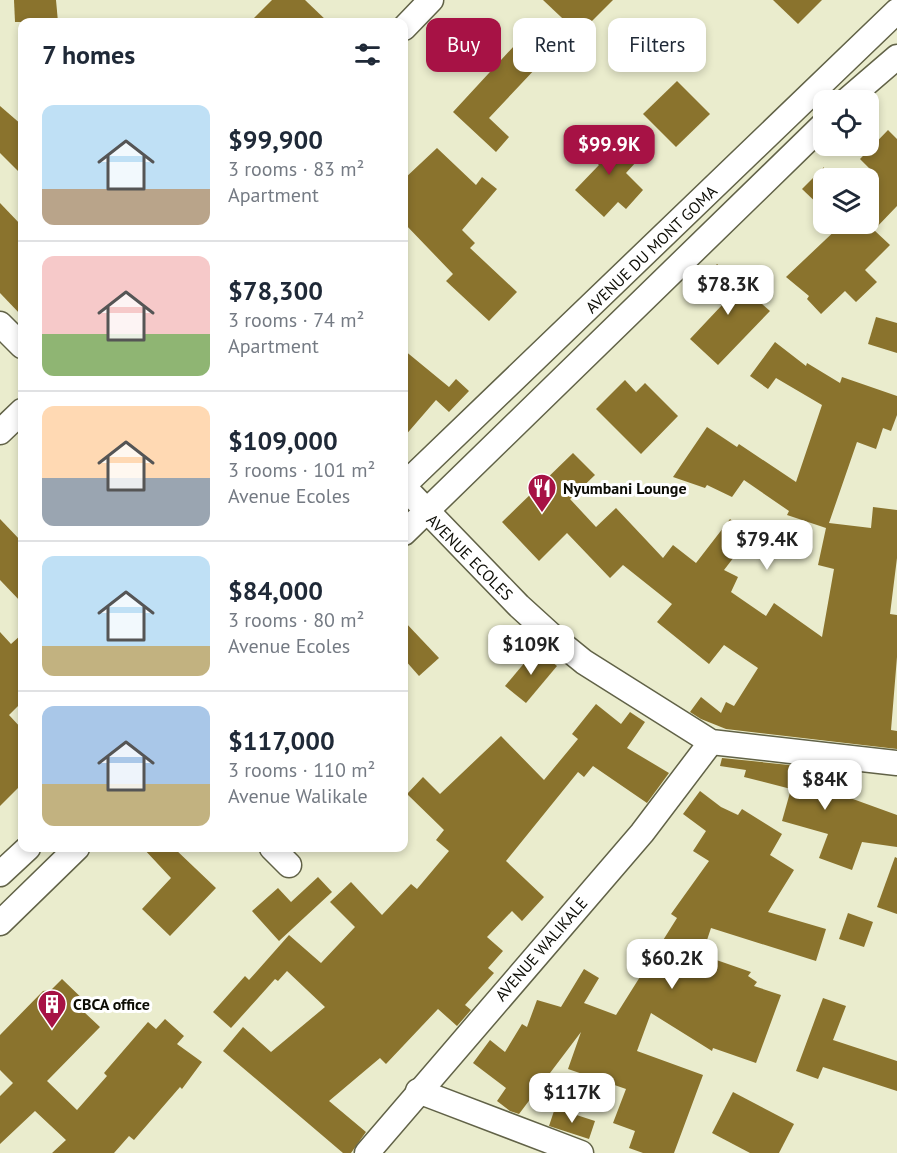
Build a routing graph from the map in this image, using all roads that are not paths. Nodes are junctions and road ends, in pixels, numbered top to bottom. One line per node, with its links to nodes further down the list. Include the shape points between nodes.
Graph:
1 (431, 0): 3 (street)
2 (897, 11): 9 (street, AVENUE DU MONT GOMA)
3 (408, 24)
4 (897, 57): 5 (street)
5 (859, 90)
6 (813, 135): 10 (street)
7 (0, 324): 8 (street)
8 (18, 342)
9 (525, 369): 10 (street); 13 (street, AVENUE DU MONT GOMA)
10 (548, 393): 15 (street)
11 (18, 415): 12 (street)
12 (0, 432)
13 (408, 482)
14 (408, 491): 15 (street, AVENUE ECOLES)
15 (426, 512): 16 (street); 17 (street, AVENUE ECOLES, via 519,606 576,656)
16 (408, 529)
17 (711, 742): 18 (street, AVENUE ECOLES); 25 (street, AVENUE WALIKALE, via 642,833)
18 (897, 762)
19 (24, 852): 23 (street)
20 (73, 852): 24 (street)
21 (276, 852): 22 (street)
22 (289, 865)
23 (0, 874)
24 (2, 915)
25 (418, 1091): 26 (street, AVENUE WALIKALE); 27 (street)
26 (367, 1153)
27 (582, 1153)

